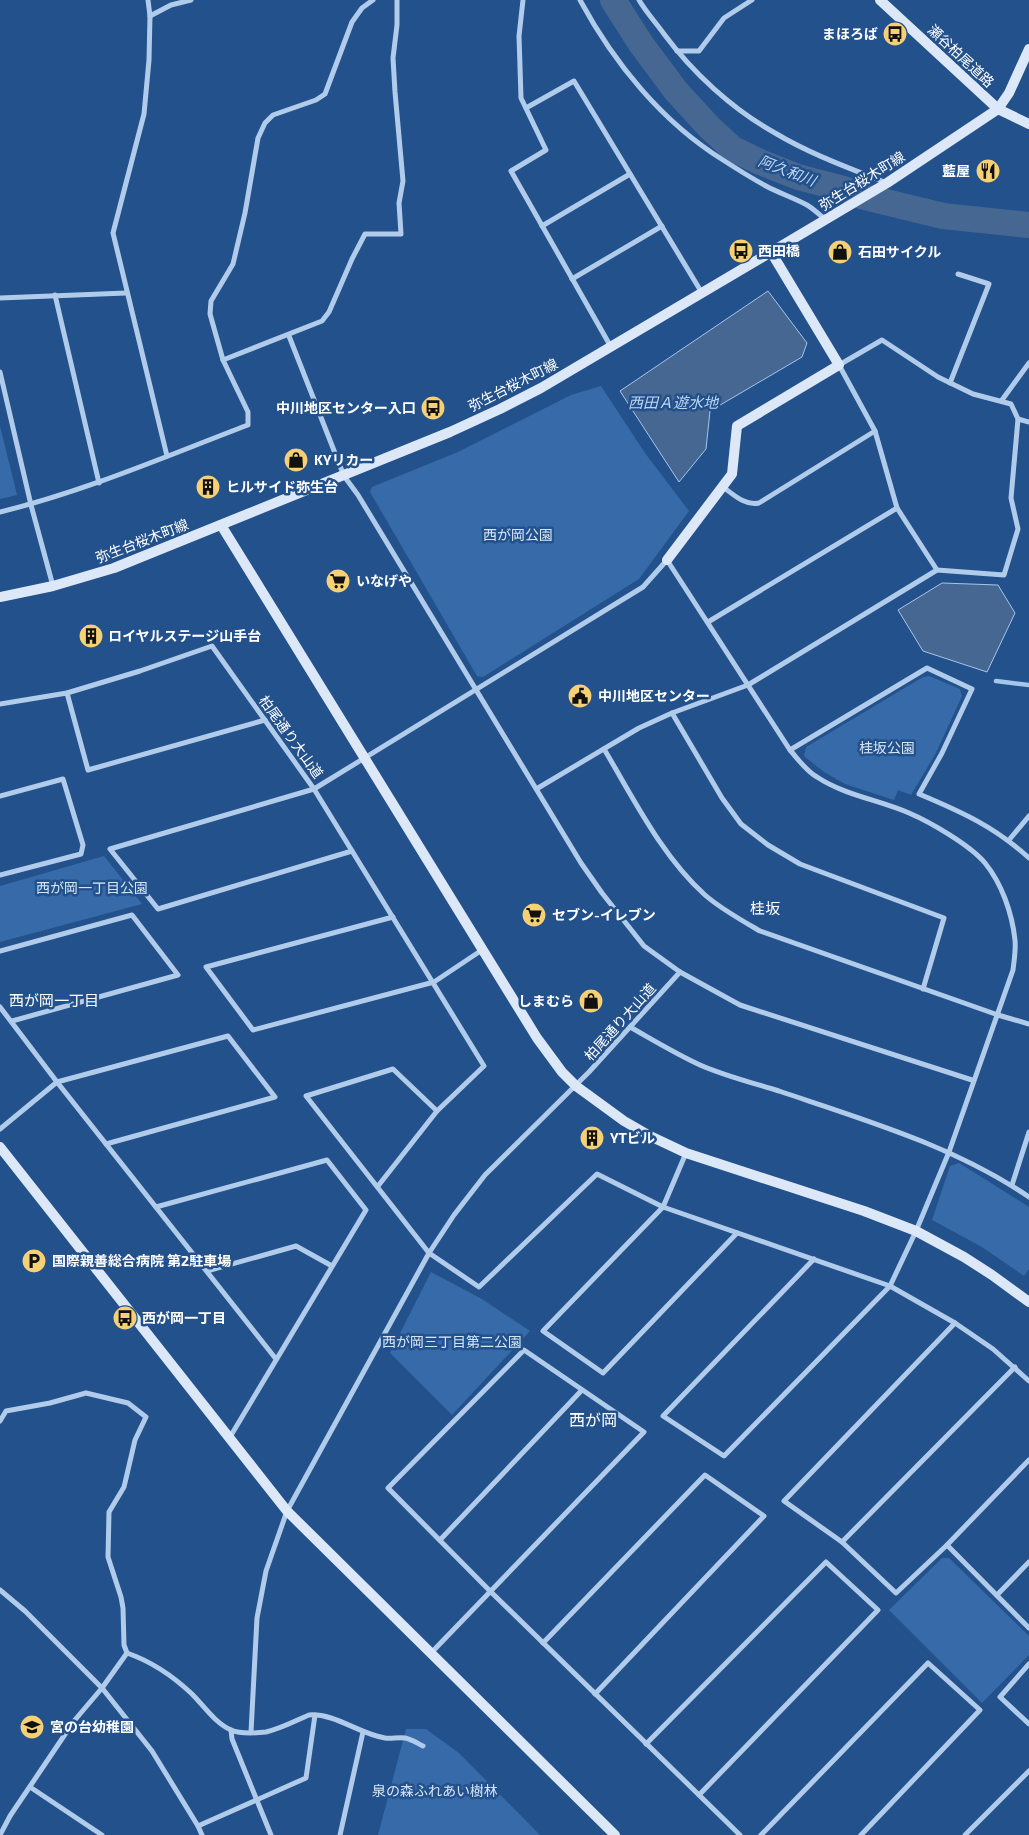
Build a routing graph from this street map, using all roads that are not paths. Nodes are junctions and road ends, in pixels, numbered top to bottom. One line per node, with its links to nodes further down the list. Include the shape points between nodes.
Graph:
1 (148, 0): 10 (street)
2 (191, 0): 10 (street, via 171,5)
3 (373, 0): 30 (street, via 352,22 325,94 273,114 258,138 233,264 211,300 210,314)
4 (396, 0): 28 (street, via 393,58 403,181 399,203 401,234 365,234 329,312 322,321)
5 (523, 0): 13 (street, via 519,66 521,98)
6 (580, 0): 18 (street, via 612,53 636,84 686,133 721,159 808,206)
7 (639, 0): 12 (street)
8 (752, 0): 12 (street, via 724,18 699,51)
9 (880, 0): 14 (street, 瀬谷柏尾道路)
10 (150, 16): 24 (street, via 144,114 113,233)
11 (1029, 49): 14 (street)
12 (677, 51): 17 (street, via 740,110 774,133)
13 (526, 108): 16 (street, via 574,81); 19 (street, via 546,150 511,171)
14 (998, 110): 15 (street, 瀬谷柏尾道路); 17 (street, 弥生台桜木町線)
15 (1029, 124)
16 (630, 174): 19 (street); 20 (street)
17 (884, 184): 18 (street, 弥生台桜木町線)
18 (825, 220): 21 (street, 弥生台桜木町線)
19 (542, 226): 23 (street)
20 (662, 226): 23 (street); 25 (street)
21 (771, 252): 25 (street, 弥生台桜木町線); 32 (street)
22 (958, 274): 34 (street, via 989,284)
23 (572, 279): 29 (street)
24 (126, 293): 26 (street); 39 (street)
25 (702, 293): 29 (street, 弥生台桜木町線)
26 (55, 295): 27 (street); 41 (street)
27 (0, 298)
28 (289, 336): 30 (street); 40 (street)
29 (610, 347): 40 (street, 弥生台桜木町線, via 500,409)
30 (223, 360): 39 (street, via 248,412 248,425)
31 (1029, 363): 35 (street)
32 (839, 365): 34 (street, via 882,340); 38 (street); 42 (street, via 737,426 732,474)
33 (0, 372): 43 (street)
34 (950, 382): 35 (street, via 973,394)
35 (1002, 400): 36 (street, via 1011,404)
36 (1018, 419): 37 (street); 48 (street, via 1010,498 1018,529 1004,575)
37 (1029, 422)
38 (875, 431): 42 (street, via 759,503 744,502); 44 (street)
39 (167, 456): 41 (street)
40 (344, 476): 46 (street, 弥生台桜木町線); 53 (street)
41 (99, 483): 43 (street)
42 (722, 487): 47 (street)
43 (31, 504): 45 (street); 49 (street)
44 (896, 508): 48 (street); 51 (street)
45 (0, 512)
46 (221, 525): 49 (street, 弥生台桜木町線, via 114,568); 60 (street)
47 (667, 560): 51 (street); 53 (street, via 644,587)
48 (937, 570): 52 (street)
49 (53, 586): 50 (street, 弥生台桜木町線)
50 (0, 597)
51 (708, 622): 52 (street)
52 (748, 684): 56 (street); 59 (street)
53 (476, 690): 60 (street); 62 (street)
54 (67, 693): 55 (street, 柏尾通り大山道); 57 (street, 柏尾通り大山道, via 212,646); 57 (street, via 88,770)
55 (0, 704)
56 (672, 713): 58 (street, via 639,728); 74 (street, via 722,798 741,824 768,845 800,864 944,918)
57 (265, 720): 61 (street, 柏尾通り大山道)
58 (604, 750): 62 (street); 74 (street, via 661,843 706,895 760,931)
59 (790, 750): 65 (street, via 927,668 972,689 919,794 967,814); 76 (street, via 814,776 935,826 984,862 1001,887 1016,942 1013,970)
60 (364, 759): 61 (street); 70 (street)
61 (314, 788): 66 (street, 柏尾通り大山道); 66 (street, via 110,849 158,909)
62 (538, 788): 72 (street, via 581,863 627,926 644,946)
63 (0, 796): 68 (street, via 63,779 82,845 81,854)
64 (1029, 816): 65 (street)
65 (1009, 840): 67 (street)
66 (352, 851): 69 (street, 柏尾通り大山道)
67 (1029, 858)
68 (0, 874)
69 (392, 916): 73 (street, 柏尾通り大山道); 73 (street, via 206,967 253,1030)
70 (482, 950): 73 (street); 82 (street, via 537,1038)
71 (0, 951): 77 (street, via 132,915 178,975)
72 (680, 972): 79 (street, 柏尾通り大山道); 80 (street, via 740,1005)
73 (434, 982): 83 (street, 柏尾通り大山道, via 484,1066)
74 (923, 989): 76 (street)
75 (0, 1007): 77 (street)
76 (998, 1015): 78 (street); 80 (street)
77 (12, 1021): 81 (street)
78 (1029, 1024)
79 (630, 1027): 82 (street, 柏尾通り大山道); 88 (street, via 702,1065 874,1123)
80 (972, 1080): 88 (street)
81 (57, 1082): 84 (street); 86 (street); 86 (street, via 228,1036 275,1097)
82 (576, 1086): 89 (street, via 650,1136); 97 (street, 柏尾通り大山道, via 485,1175)
83 (437, 1111): 90 (street); 90 (street, via 393,1069 306,1096)
84 (0, 1129)
85 (1029, 1132): 91 (street)
86 (106, 1144): 93 (street)
87 (0, 1147): 109 (street)
88 (948, 1152): 91 (street); 95 (street)
89 (686, 1153): 94 (street); 95 (street)
90 (378, 1186): 97 (street)
91 (1012, 1186): 92 (street)
92 (1029, 1197)
93 (156, 1207): 99 (street, via 327,1160 366,1210); 100 (street)
94 (663, 1207): 96 (street); 96 (street, via 543,1331 603,1373); 97 (street, via 597,1174 479,1287)
95 (916, 1231): 101 (street); 102 (street, via 964,1257)
96 (737, 1233): 98 (street)
97 (429, 1253): 111 (street, 柏尾通り大山道)
98 (814, 1259): 101 (street); 101 (street, via 663,1416 724,1456)
99 (332, 1266): 100 (street, via 296,1246); 104 (street)
100 (207, 1271): 104 (street)
101 (890, 1286): 103 (street)
102 (1029, 1302)
103 (955, 1323): 105 (street); 113 (street, via 784,1501)
104 (276, 1359): 109 (street)
105 (1015, 1367): 106 (street); 113 (street)
106 (1029, 1381)
107 (582, 1390): 112 (street); 112 (street, via 524,1350 388,1488); 117 (street, via 644,1432)
108 (0, 1421): 121 (street, via 6,1411 86,1393 128,1403 146,1416 135,1440 124,1486 109,1512 108,1557 121,1597)
109 (229, 1438): 111 (street)
110 (1029, 1460): 114 (street)
111 (287, 1510): 122 (street); 129 (street, 柏尾通り大山道, via 266,1571 257,1618)
112 (440, 1540): 117 (street)
113 (842, 1542): 114 (street, via 896,1593)
114 (947, 1545): 118 (street)
115 (1029, 1562): 118 (street)
116 (0, 1590): 124 (street)
117 (490, 1591): 120 (street); 122 (street)
118 (997, 1595): 119 (street)
119 (1029, 1628)
120 (543, 1643): 125 (street); 125 (street, via 705,1475 764,1516)
121 (127, 1653): 124 (street); 128 (street, via 168,1674)
122 (431, 1653): 143 (street)
123 (1029, 1664): 127 (street, via 1000,1697)
124 (102, 1688): 134 (street, via 74,1721); 137 (street, via 152,1751)
125 (595, 1694): 131 (street)
126 (315, 1715): 129 (street, via 266,1732); 130 (street); 136 (street, via 306,1778)
127 (1029, 1724)
128 (231, 1730): 129 (street); 136 (street)
129 (251, 1732)
130 (363, 1732): 132 (street, via 385,1738 406,1738); 142 (street)
131 (646, 1744): 135 (street); 135 (street, via 826,1562 878,1610)
132 (423, 1746)
133 (1029, 1771): 147 (street)
134 (30, 1787): 138 (street); 139 (street)
135 (699, 1795): 144 (street)
136 (256, 1799): 137 (street); 141 (street)
137 (198, 1826): 140 (street)
138 (0, 1835)
139 (102, 1835)
140 (202, 1835)
141 (271, 1835)
142 (340, 1835)
143 (615, 1835)
144 (740, 1835)
145 (761, 1835): 146 (street, via 928,1663 980,1710)
146 (861, 1835)
147 (965, 1835)

